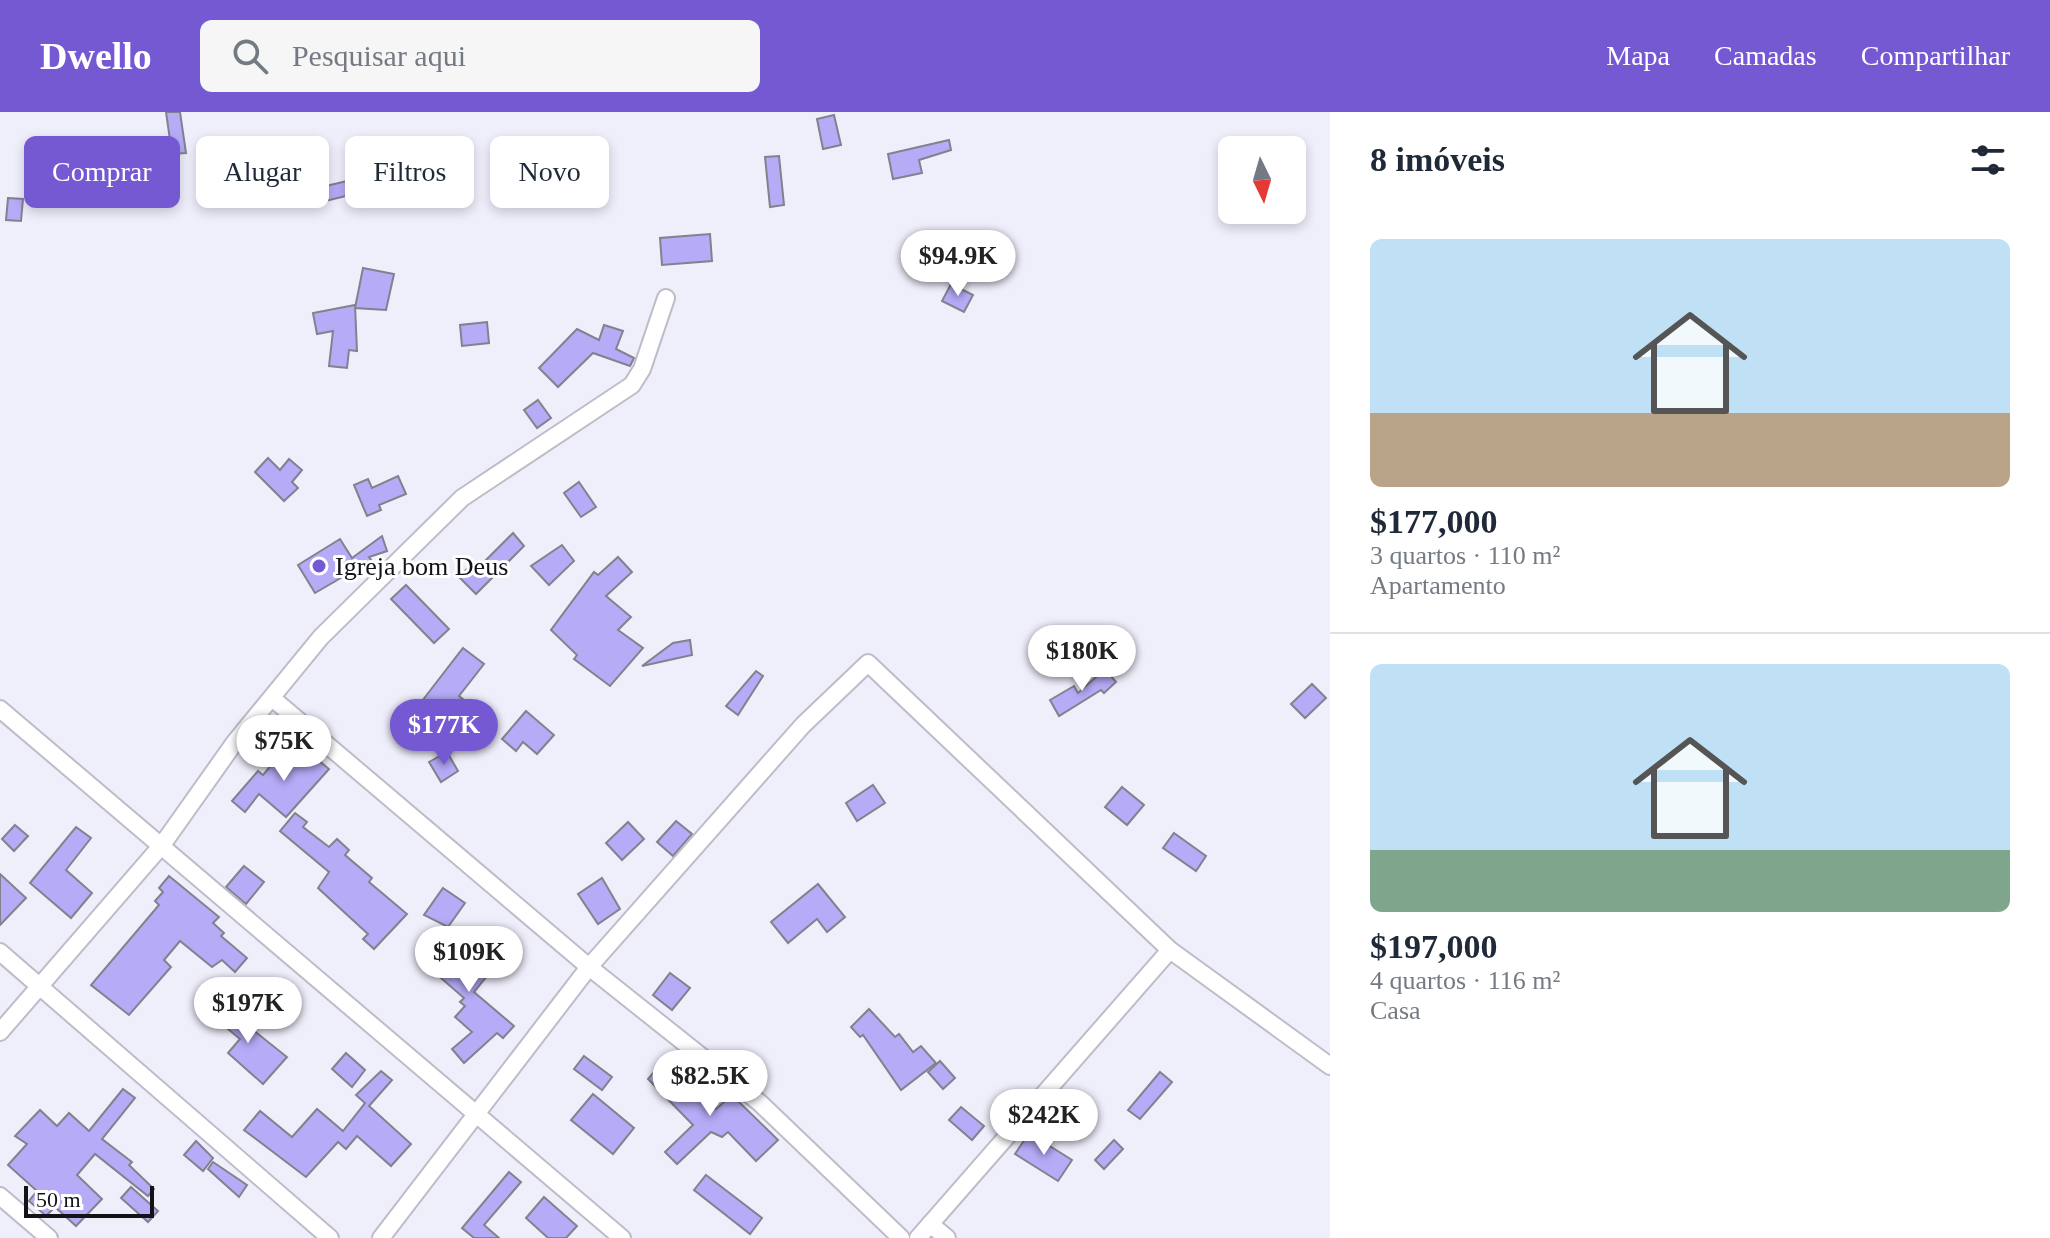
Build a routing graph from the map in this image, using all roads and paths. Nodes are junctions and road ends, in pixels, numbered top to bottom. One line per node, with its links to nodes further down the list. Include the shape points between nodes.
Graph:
1 (666, 298): 2 (street, via 632,385 440,517 321,637)
2 (272, 698): 4 (street); 7 (street)
3 (0, 709): 4 (street)
4 (162, 845): 8 (street); 11 (street)
5 (1170, 950): 7 (street, via 868,663 803,725); 10 (street); 13 (street)
6 (0, 952): 8 (street)
7 (589, 967): 11 (street); 18 (street, via 760,1103)
8 (39, 984): 9 (street); 15 (street)
9 (0, 1032)
10 (1330, 1066)
11 (476, 1115): 16 (street); 17 (street)
12 (0, 1196): 14 (street)
13 (930, 1224): 19 (street); 20 (street)
14 (49, 1238)
15 (330, 1238)
16 (381, 1238)
17 (622, 1238)
18 (901, 1238)
19 (918, 1238)
20 (947, 1238)

